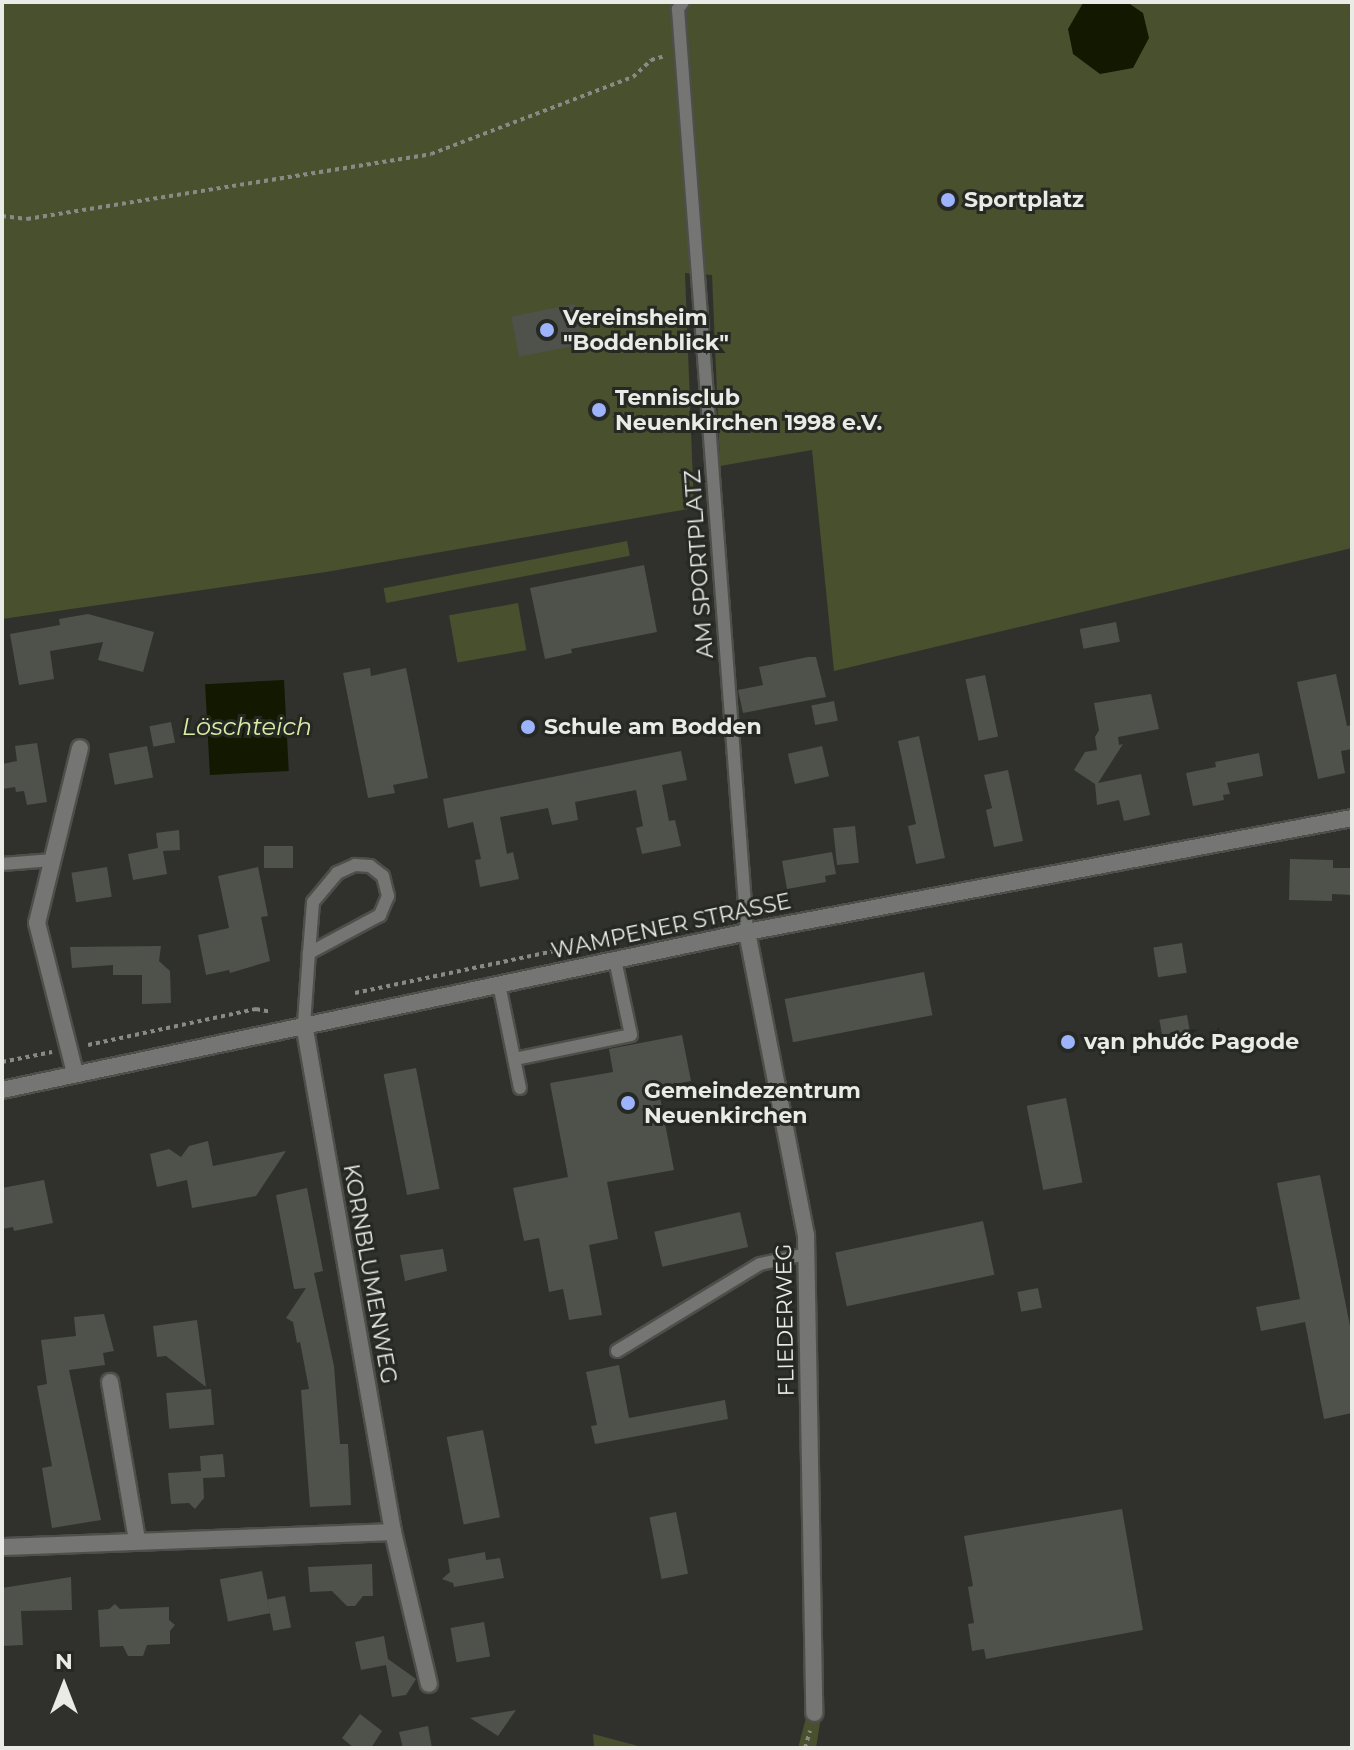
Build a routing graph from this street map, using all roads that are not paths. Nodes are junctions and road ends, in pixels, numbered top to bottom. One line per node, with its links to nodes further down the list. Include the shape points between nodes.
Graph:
1 (683, 2): 6 (lane, AM SPORTPLATZ, via 678,9)
2 (80, 748): 4 (street)
3 (1352, 818): 6 (street, WAMPENER STRASSE)
4 (53, 860): 5 (lane); 12 (street, via 37,923)
5 (2, 864)
6 (747, 932): 8 (street, WAMPENER STRASSE); 15 (street, FLIEDERWEG)
7 (309, 953): 7 (lane, via 380,915 388,896 383,876 370,866 355,865 337,873 313,902); 10 (lane)
8 (615, 960): 9 (street, WAMPENER STRASSE); 11 (lane, via 631,1035)
9 (499, 984): 10 (street, WAMPENER STRASSE); 11 (lane)
10 (304, 1019): 12 (street, WAMPENER STRASSE, via 123,1066); 18 (street, KORNBLUMENWEG)
11 (515, 1059): 13 (lane)
12 (75, 1073): 14 (street, WAMPENER STRASSE)
13 (520, 1088)
14 (2, 1090)
15 (806, 1254): 16 (lane, via 760,1264); 22 (street, FLIEDERWEG)
16 (617, 1351)
17 (110, 1382): 19 (street)
18 (393, 1532): 19 (street); 21 (street, KORNBLUMENWEG)
19 (137, 1540): 20 (street)
20 (2, 1547)
21 (429, 1684)
22 (814, 1713)

